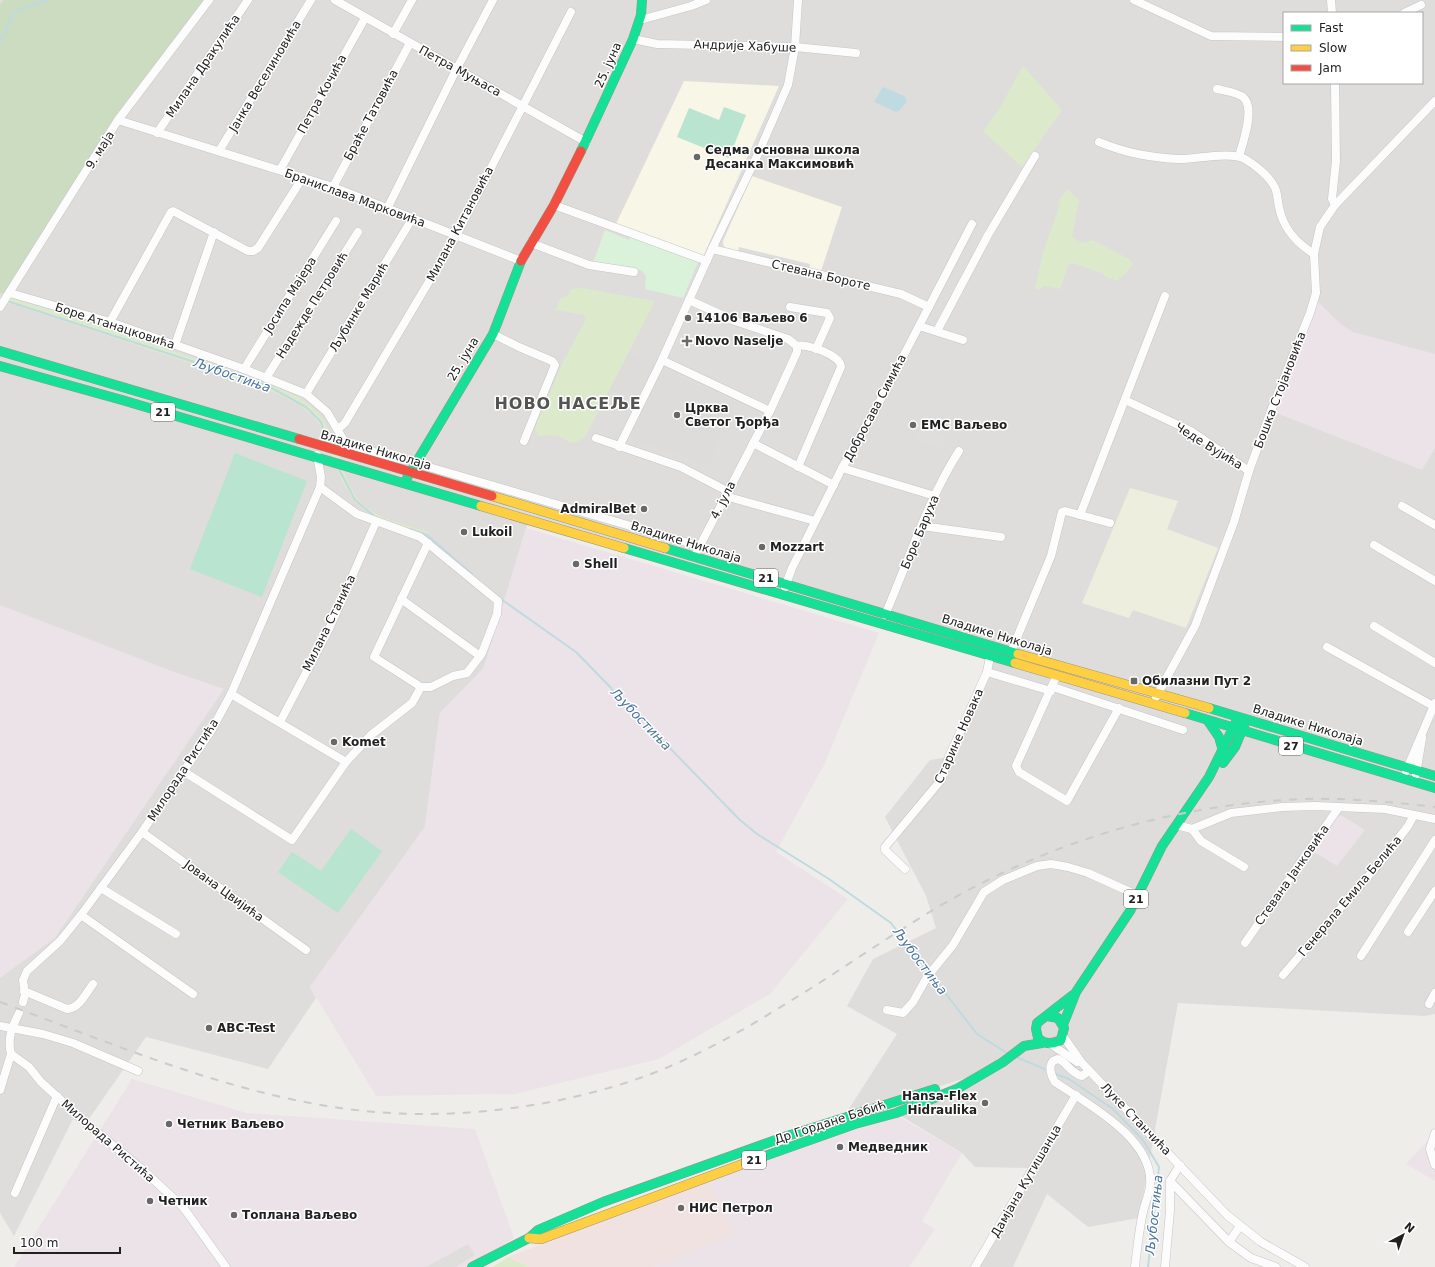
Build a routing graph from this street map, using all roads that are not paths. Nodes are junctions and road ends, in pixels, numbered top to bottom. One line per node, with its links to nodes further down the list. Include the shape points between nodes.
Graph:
1 (209, 0): 29 (street, 9. маја)
2 (248, 0): 30 (street, Милана Дракулића)
3 (312, 0): 33 (street, Јанка Веселиновића)
4 (335, 0): 16 (street, Петра Муњаса)
5 (412, 0): 18 (street)
6 (493, 0): 24 (street)
7 (642, 0): 17 (main road, 25. јуна)
8 (706, 0): 17 (street)
9 (798, 0): 22 (street)
10 (1134, 0): 19 (street, via 1212,36)
11 (1331, 0): 14 (street)
12 (1421, 5): 15 (street)
13 (572, 12): 28 (street, Милана Китановића)
14 (1332, 12)
15 (1406, 12)
16 (365, 18): 18 (street, Петра Муњаса); 36 (street, Петра Кочића)
17 (640, 20): 20 (main road, 25. јуна)
18 (393, 34): 21 (street, Петра Муњаса)
19 (1283, 37)
20 (633, 39): 22 (street, Андрије Хабуше, via 657,44); 31 (main road, 25. јуна)
21 (410, 43): 24 (street, Петра Муњаса); 38 (street, Браће Татовића)
22 (795, 47): 23 (street, Андрије Хабуше); 49 (street, via 788,85)
23 (856, 53)
24 (456, 70): 28 (street, Петра Муњаса); 41 (street)
25 (1335, 84): 40 (street, via 1336,161 1332,199)
26 (1217, 89): 35 (street, via 1238,94 1247,102 1247,124)
27 (1435, 101): 40 (street, Бошка Стојановића)
28 (522, 106): 31 (street, Петра Муњаса); 47 (street, Милана Китановића)
29 (118, 120): 30 (street, Бранислава Марковића); 54 (street, 9. маја)
30 (157, 133): 33 (street, Бранислава Марковића)
31 (586, 142): 39 (main road, 25. јуна)
32 (1099, 142): 35 (street, via 1119,149 1165,158)
33 (219, 151): 36 (street, Бранислава Марковића)
34 (1035, 156): 62 (street, via 988,235)
35 (1239, 156): 50 (street, via 1256,167 1274,186 1281,218 1287,231)
36 (280, 170): 37 (street, Бранислава Марковића)
37 (303, 177): 38 (street, Бранислава Марковића); 45 (street, via 255,250 248,251)
38 (333, 187): 41 (street, Бранислава Марковића)
39 (554, 205): 48 (main road, 25. јуна); 52 (street)
40 (1335, 205): 50 (street, Бошка Стојановића, via 1320,227)
41 (387, 209): 42 (street, Бранислава Марковића)
42 (412, 219): 47 (street, Бранислава Марковића); 73 (street, Љубинке Марић)
43 (336, 221): 71 (street, Јосипа Мајера)
44 (972, 224): 59 (street, Добросава Симића)
45 (214, 232): 60 (street, via 173,211); 65 (street)
46 (358, 232): 72 (street, Надежде Петровић)
47 (456, 236): 51 (street, Бранислава Марковића); 76 (street, Милана Китановића, via 345,423)
48 (531, 242): 51 (main road, 25. јуна); 53 (street, via 589,265)
49 (712, 249): 52 (street); 59 (street, Стевана Бороте, via 901,294)
50 (1314, 254): 88 (street, Бошка Стојановића, via 1314,298)
51 (521, 260): 63 (main road, 25. јуна)
52 (706, 261): 56 (street)
53 (634, 272)
54 (10, 293): 57 (street, 9. маја); 60 (street, Боре Атанацковића)
55 (1165, 296): 74 (street)
56 (689, 300): 66 (street, via 735,321 788,339); 69 (street)
57 (0, 307)
58 (790, 307): 67 (street, via 829,315 830,318)
59 (929, 307): 61 (street, Добросава Симића)
60 (110, 322): 65 (street, Боре Атанацковића)
61 (918, 326): 62 (street); 87 (street, Добросава Симића)
62 (937, 331): 64 (street)
63 (493, 334): 78 (street, via 552,360 555,365); 85 (main road, 25. јуна)
64 (963, 340)
65 (175, 345): 71 (street, Боре Атанацковића)
66 (796, 346): 67 (street, via 803,345); 75 (street, 4. јула, via 795,357)
67 (816, 349): 86 (street, via 835,356 841,367)
68 (0, 351): 80 (main road, Владике Николаја / 21)
69 (662, 360): 75 (street); 81 (street)
70 (0, 366): 83 (main road, Владике Николаја / 21)
71 (244, 369): 72 (street, Боре Атанацковића)
72 (266, 378): 73 (street, Боре Атанацковића)
73 (306, 394): 76 (street, Боре Атанацковића, via 322,406)
74 (1125, 400): 88 (street, Чеде Вујића, via 1191,432); 96 (street)
75 (770, 411): 79 (street, 4. јула)
76 (338, 429): 84 (street, Боре Атанацковића, via 343,440 350,446)
77 (596, 438): 81 (street)
78 (524, 441)
79 (753, 443): 86 (street); 93 (street, 4. јула)
80 (319, 445): 83 (street, Милорада Ристића); 89 (main road, Владике Николаја / 21)
81 (619, 447): 93 (street, via 681,467)
82 (959, 451): 94 (street, Боре Баруха)
83 (321, 459): 90 (main road, Владике Николаја / 21); 92 (street, Милорада Ристића)
84 (403, 460)
85 (415, 463): 89 (main road, 25. јуна); 105 (street)
86 (798, 467): 91 (street)
87 (842, 468): 91 (street, Добросава Симића); 94 (street)
88 (1250, 471): 123 (street, Бошка Стојановића, via 1195,626)
89 (410, 472): 90 (main road, 25. јуна); 106 (main road, Владике Николаја / 21)
90 (404, 482): 109 (main road, Владике Николаја / 21)
91 (834, 485): 98 (street, Добросава Симића)
92 (320, 487): 97 (street, via 351,511); 122 (street, Милорада Ристића)
93 (726, 493): 98 (street); 105 (street, 4. јула)
94 (935, 496): 100 (street, Боре Баруха)
95 (1402, 506): 101 (street)
96 (1080, 515): 99 (street); 114 (street, via 1065,511 1060,516 1051,556)
97 (376, 522): 103 (street, via 412,533); 130 (street, Милана Станића, via 329,628)
98 (815, 522): 108 (street, Добросава Симића)
99 (1110, 523)
100 (922, 526): 102 (street); 111 (street, Боре Баруха)
101 (1435, 526)
102 (1001, 537)
103 (428, 543): 110 (street); 115 (street, via 498,601 497,614)
104 (1374, 545): 107 (street)
105 (699, 546): 106 (street, 4. јула)
106 (694, 557): 108 (main road, Владике Николаја / 21)
107 (1435, 581)
108 (786, 584): 109 (street, Добросава Симића); 111 (main road, Владике Николаја / 21)
109 (783, 594): 116 (main road, Владике Николаја / 21)
110 (401, 599): 115 (street); 120 (street, via 374,657)
111 (885, 615): 114 (main road, Владике Николаја / 21)
112 (1374, 626): 117 (street)
113 (1327, 647): 125 (street)
114 (1011, 652): 123 (main road, Владике Николаја / 21)
115 (480, 656): 120 (street, via 467,673 453,676 431,687)
116 (990, 657): 118 (street, Старине Новака); 119 (main road, Владике Николаја / 21)
117 (1435, 663)
118 (987, 672): 121 (street); 151 (street, Старине Новака, via 938,786 886,847 885,850)
119 (1056, 677): 121 (street); 124 (main road, Владике Николаја / 21)
120 (420, 687): 135 (street, via 412,703 371,735)
121 (1052, 689): 126 (street); 126 (street, via 1016,766 1019,772 1067,801)
122 (230, 694): 130 (street); 137 (street, Милорада Ристића, via 211,731)
123 (1157, 695): 124 (street, Бошка Стојановића); 128 (main road, Владике Николаја / 21)
124 (1149, 703): 127 (street, Бошка Стојановића); 129 (main road, Владике Николаја / 21)
125 (1435, 706): 133 (street)
126 (1119, 708): 127 (street)
127 (1141, 715): 132 (street)
128 (1242, 718): 131 (main road, 21); 136 (main road, Владике Николаја / 27)
129 (1208, 721): 131 (main road, Владике Николаја / 21); 134 (main road, via 1220,737)
130 (280, 722): 135 (street)
131 (1239, 729): 134 (main road, 21); 140 (main road, 21, via 1235,747); 141 (main road, Владике Николаја / 27)
132 (1183, 730)
133 (1423, 733): 136 (street); 138 (street)
134 (1223, 751): 140 (main road, 21)
135 (346, 762): 137 (street, via 292,840)
136 (1406, 768): 138 (main road, Владике Николаја / 27); 141 (street)
137 (183, 771): 148 (street, Милорада Ристића)
138 (1418, 771): 139 (main road, Владике Николаја / 27); 141 (street)
139 (1435, 776)
140 (1209, 777): 146 (main road, 21)
141 (1409, 781): 142 (main road, Владике Николаја / 27)
142 (1435, 788)
143 (1339, 807): 144 (street, via 1385,809); 147 (street, via 1282,807 1231,813); 158 (street, Стевана Јанковића)
144 (1414, 816): 145 (street); 161 (street, Генерала Емила Белића, via 1382,859)
145 (1435, 819)
146 (1176, 825): 147 (street); 154 (main road, 21, via 1154,858)
147 (1192, 829): 150 (street, via 1201,841)
148 (142, 832): 152 (street, Милорада Ристића); 159 (street, Јована Цвијића)
149 (1435, 840): 160 (street)
150 (1244, 867)
151 (905, 869)
152 (101, 888): 155 (street, Милорада Ристића); 157 (street)
153 (1435, 891): 156 (street)
154 (1138, 895): 164 (main road, 21); 169 (street, via 1088,873 1051,864 1037,866 1003,880 984,892 953,945 927,977 905,1012)
155 (81, 915): 163 (street, Милорада Ристића, via 60,941 27,971 23,980); 166 (street)
156 (1408, 932)
157 (176, 934)
158 (1245, 943)
159 (306, 950)
160 (1360, 956)
161 (1283, 975)
162 (93, 984): 163 (street, via 72,1009 66,1009)
163 (24, 991): 167 (street, Милорада Ристића)
164 (1076, 992): 171 (main road, 21); 172 (main road, 21)
165 (1435, 993): 168 (street)
166 (193, 994)
167 (23, 1002)
168 (1429, 1004)
169 (887, 1010)
170 (19, 1013): 174 (street)
171 (1047, 1016): 172 (main road, via 1055,1016); 175 (main road, 21, via 1039,1020)
172 (1063, 1025): 176 (main road, 21)
173 (0, 1026): 174 (street)
174 (11, 1028): 179 (street); 181 (street, via 65,1041)
175 (1035, 1032): 177 (main road); 178 (main road, 21)
176 (1063, 1036): 177 (main road, 21, via 1060,1040); 180 (street, Луке Станчића)
177 (1047, 1044): 178 (main road, 21); 180 (street, Луке Станчића)
178 (1023, 1048): 183 (main road, Др Гордане Бабић / 21)
179 (11, 1054): 184 (street); 186 (street, Милорада Ристића, via 29,1066 41,1082)
180 (1082, 1063): 182 (street, Луке Станчића)
181 (138, 1071)
182 (1089, 1071): 185 (street, via 1082,1076 1075,1074 1058,1059 1050,1066 1055,1082); 188 (street, Луке Станчића)
183 (976, 1076): 193 (main road, Др Гордане Бабић / 21, via 784,1137 603,1202 538,1230); 193 (main road, Др Гордане Бабић / 21, via 957,1088 896,1113 792,1146 541,1239)
184 (0, 1090)
185 (1076, 1095): 198 (street, Дамјана Кутишанца); 199 (street, via 1124,1131 1145,1159 1149,1170 1150,1185 1139,1228)
186 (57, 1096): 191 (street); 196 (street, Милорада Ристића, via 183,1207)
187 (1435, 1133): 189 (street, via 1430,1149)
188 (1180, 1165): 190 (street); 192 (street, Луке Станчића)
189 (1435, 1165)
190 (1170, 1182): 194 (street); 200 (street)
191 (15, 1193)
192 (1240, 1226): 194 (street); 202 (street, Луке Станчића, via 1272,1250)
193 (529, 1238): 195 (main road, Др Гордане Бабић / 21)
194 (1229, 1242): 201 (street, via 1251,1258)
195 (486, 1264): 197 (main road, Др Гордане Бабић / 21)
196 (226, 1267)
197 (472, 1267)
198 (975, 1267)
199 (1135, 1267)
200 (1165, 1267)
201 (1276, 1267)
202 (1305, 1267)

